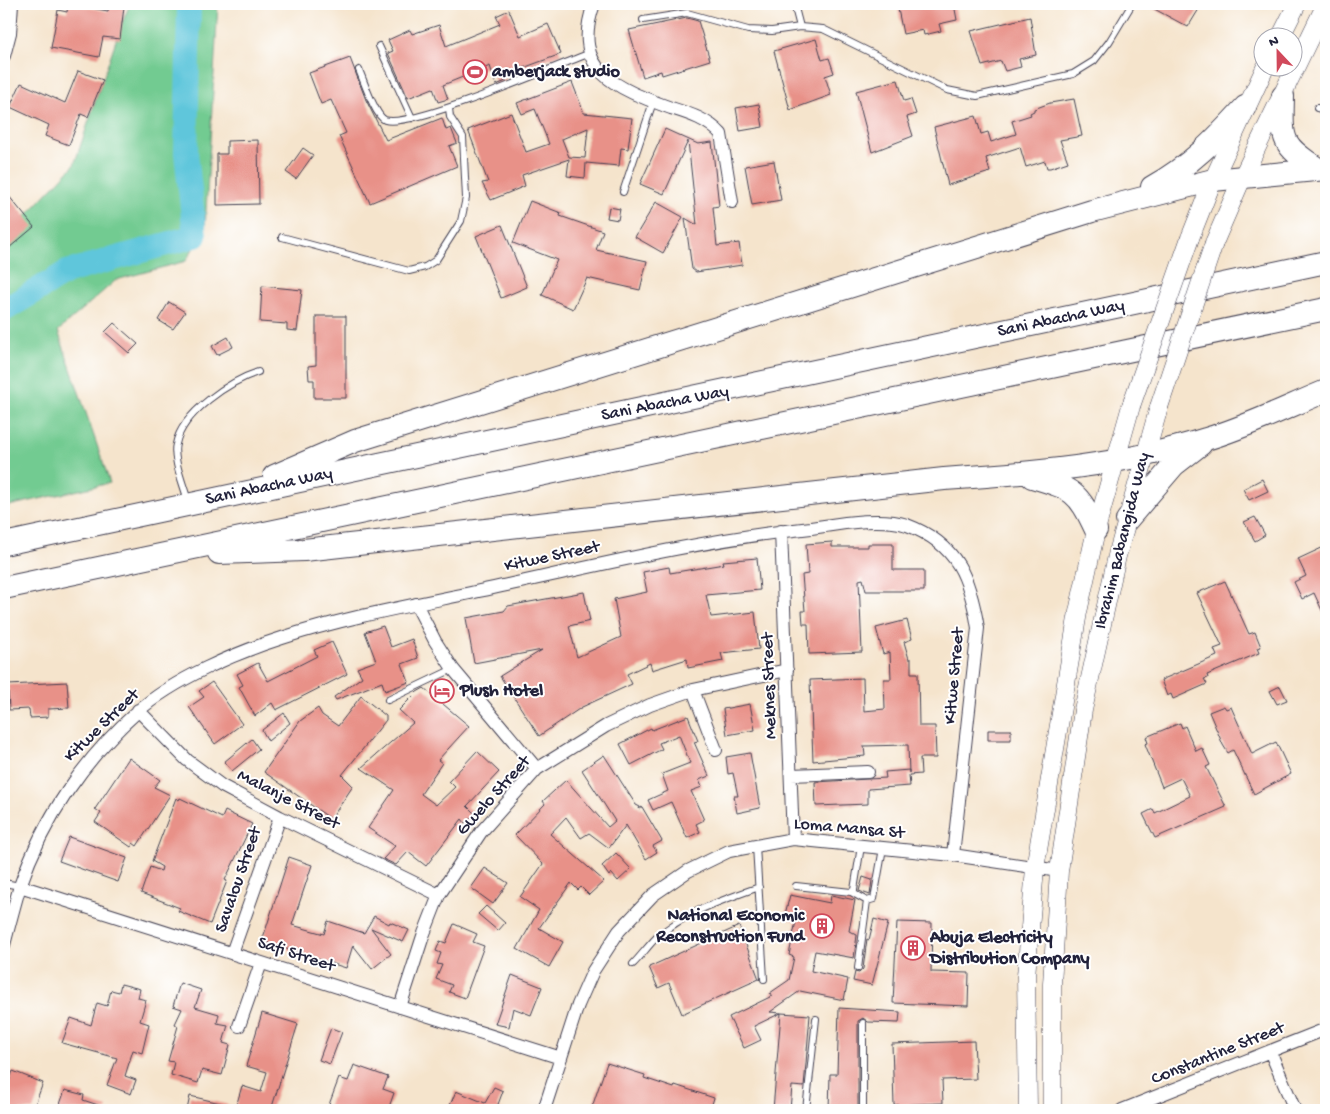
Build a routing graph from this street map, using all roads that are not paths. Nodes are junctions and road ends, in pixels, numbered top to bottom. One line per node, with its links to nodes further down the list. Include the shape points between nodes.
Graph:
1 (12, 4): 12 (street, via 10,34)
2 (594, 4): 11 (street, via 586,33)
3 (794, 4): 8 (lane)
4 (1132, 4): 8 (lane, via 1094,61 1073,74 977,96 947,90 823,29)
5 (1296, 4): 9 (main road)
6 (1326, 4): 15 (main road, Ibrahim Babangida Way)
7 (643, 20): 8 (lane, via 687,14 748,30)
8 (800, 27)
9 (1285, 28)
10 (379, 46): 21 (lane)
11 (588, 54): 16 (street, via 603,76); 18 (lane)
12 (4, 56)
13 (359, 70): 21 (lane, via 379,116 386,121)
14 (1260, 78): 17 (main road, Ibrahim Babangida Way)
15 (1283, 96): 22 (highway, via 1282,129 1286,140 1293,152); 23 (main road, Ibrahim Babangida Way)
16 (653, 102): 25 (lane); 26 (street, via 706,120 721,134)
17 (1245, 107): 24 (main road, Ibrahim Babangida Way); 27 (highway, via 1207,149 1178,172)
18 (449, 108): 21 (lane); 28 (lane, via 450,118 463,137 466,198 461,220 436,260 424,268 409,271)
19 (1318, 108): 20 (lane)
20 (1326, 110)
21 (412, 118)
22 (1322, 169): 23 (highway)
23 (1243, 176): 24 (highway); 34 (main road, Ibrahim Babangida Way, bridge, via 1214,243)
24 (1213, 180): 27 (highway); 35 (main road, Ibrahim Babangida Way, bridge, via 1131,406)
25 (623, 192)
26 (732, 202)
27 (1120, 203): 37 (highway, via 355,441)
28 (282, 237)
29 (1326, 262): 37 (highway, Sani Abacha Way)
30 (1326, 309): 43 (highway)
31 (258, 372): 38 (lane, via 221,390 183,428 175,457)
32 (1326, 391): 33 (highway)
33 (1207, 439): 34 (highway); 39 (highway, via 1174,465)
34 (1144, 455): 35 (highway); 39 (main road, Ibrahim Babangida Way)
35 (1115, 461): 36 (highway); 40 (main road, Ibrahim Babangida Way)
36 (1019, 474): 40 (highway, via 1072,491 1085,505); 43 (highway, via 934,480 304,550)
37 (224, 497): 38 (highway, Sani Abacha Way)
38 (189, 504): 42 (highway, Sani Abacha Way)
39 (1127, 520): 62 (main road, Ibrahim Babangida Way, via 1083,710)
40 (1096, 530): 61 (main road, Ibrahim Babangida Way, via 1078,612)
41 (781, 531): 45 (street, Kitwe Street, via 655,553); 47 (street, Meknes Street); 60 (street, Kitwe Street, via 866,521 905,524 938,540 960,565 972,593 978,628)
42 (4, 544)
43 (150, 555): 44 (highway)
44 (4, 588)
45 (416, 604): 46 (street); 50 (street, Kitwe Street, via 284,637 232,656 186,679)
46 (453, 669): 49 (lane); 52 (street)
47 (786, 670): 48 (street, Gwelo Street); 54 (street, Meknes Street)
48 (693, 690): 51 (street); 52 (street, Gwelo Street, via 650,705 606,726)
49 (388, 700)
50 (138, 710): 55 (street, Malanje Street, via 187,760 222,786); 64 (street, Kitwe Street, via 74,778 49,821)
51 (716, 750)
52 (537, 769): 68 (street, Gwelo Street, via 481,832)
53 (868, 772): 54 (street)
54 (791, 775): 56 (street, Meknes Street)
55 (280, 818): 68 (street, Malanje Street); 71 (street, Savalou Street)
56 (793, 839): 57 (street, Loma Mansa St); 58 (street, Loma Mansa St)
57 (756, 846): 66 (lane); 82 (street, Loma Mansa St, via 730,850 688,871 653,895 619,931 593,971)
58 (862, 846): 59 (street, Loma Mansa St); 67 (lane)
59 (883, 848): 60 (street, Loma Mansa St); 69 (lane, via 874,899)
60 (953, 855): 61 (street, Loma Mansa St)
61 (1035, 868): 62 (street, Loma Mansa St); 86 (main road, Ibrahim Babangida Way, via 1026,976)
62 (1059, 871): 87 (main road, Ibrahim Babangida Way, via 1052,984)
63 (4, 883): 64 (lane)
64 (20, 886): 70 (street, Kitwe Street); 71 (street, Safi Street)
65 (796, 886): 67 (lane)
66 (759, 887): 73 (lane, via 680,920 655,938); 75 (lane)
67 (851, 892): 69 (lane)
68 (440, 895): 76 (street, Gwelo Street)
69 (867, 901): 74 (lane)
70 (4, 945)
71 (232, 953): 72 (street, Safi Street)
72 (261, 963): 76 (street, Safi Street); 79 (street)
73 (633, 964)
74 (858, 968)
75 (764, 979)
76 (400, 1007): 82 (street, Safi Street)
77 (816, 1019): 84 (lane)
78 (863, 1023): 85 (lane)
79 (240, 1026)
80 (1326, 1029): 81 (street, Constantine Street)
81 (1270, 1052): 88 (street, Constantine Street); 89 (street)
82 (560, 1058): 83 (street, Loma Mansa St)
83 (544, 1110)
84 (806, 1110)
85 (863, 1110)
86 (1028, 1110)
87 (1052, 1110)
88 (1122, 1110)
89 (1295, 1110)

